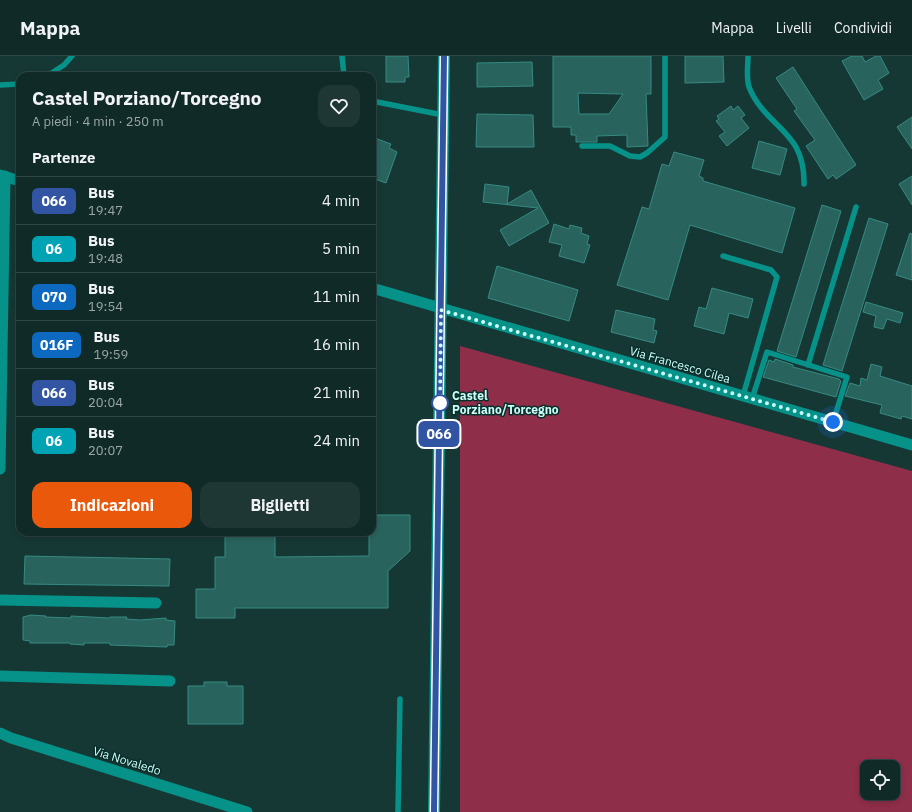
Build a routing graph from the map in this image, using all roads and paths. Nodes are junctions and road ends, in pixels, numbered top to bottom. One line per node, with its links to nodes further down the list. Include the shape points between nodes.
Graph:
1 (72, 56): 6 (lane)
2 (342, 56): 7 (lane)
3 (444, 56): 11 (street)
4 (665, 56): 12 (lane, via 665,137 640,157 630,156 606,146)
5 (748, 56): 15 (lane, via 749,86 758,103 800,151)
6 (53, 72)
7 (344, 72)
8 (16, 84): 9 (lane)
9 (0, 85)
10 (376, 102): 11 (lane)
11 (443, 115): 19 (street)
12 (582, 146)
13 (3, 176): 14 (street); 24 (street)
14 (16, 180)
15 (804, 184)
16 (856, 207): 20 (lane)
17 (724, 256): 21 (lane, via 771,270 776,277)
18 (376, 289): 19 (street, Via Francesco Cilea)
19 (441, 310): 21 (street, Via Francesco Cilea); 33 (street)
20 (808, 365): 21 (lane, via 767,352); 22 (lane, via 847,377)
21 (748, 398): 22 (street, Via Francesco Cilea)
22 (833, 422): 23 (street, Via Francesco Cilea)
23 (912, 445)
24 (0, 469)
25 (0, 600): 26 (street)
26 (156, 603)
27 (0, 676): 28 (street)
28 (170, 680)
29 (400, 699): 32 (lane)
30 (0, 733): 31 (street, Via Novaledo)
31 (247, 812)
32 (398, 812)
33 (434, 812)

